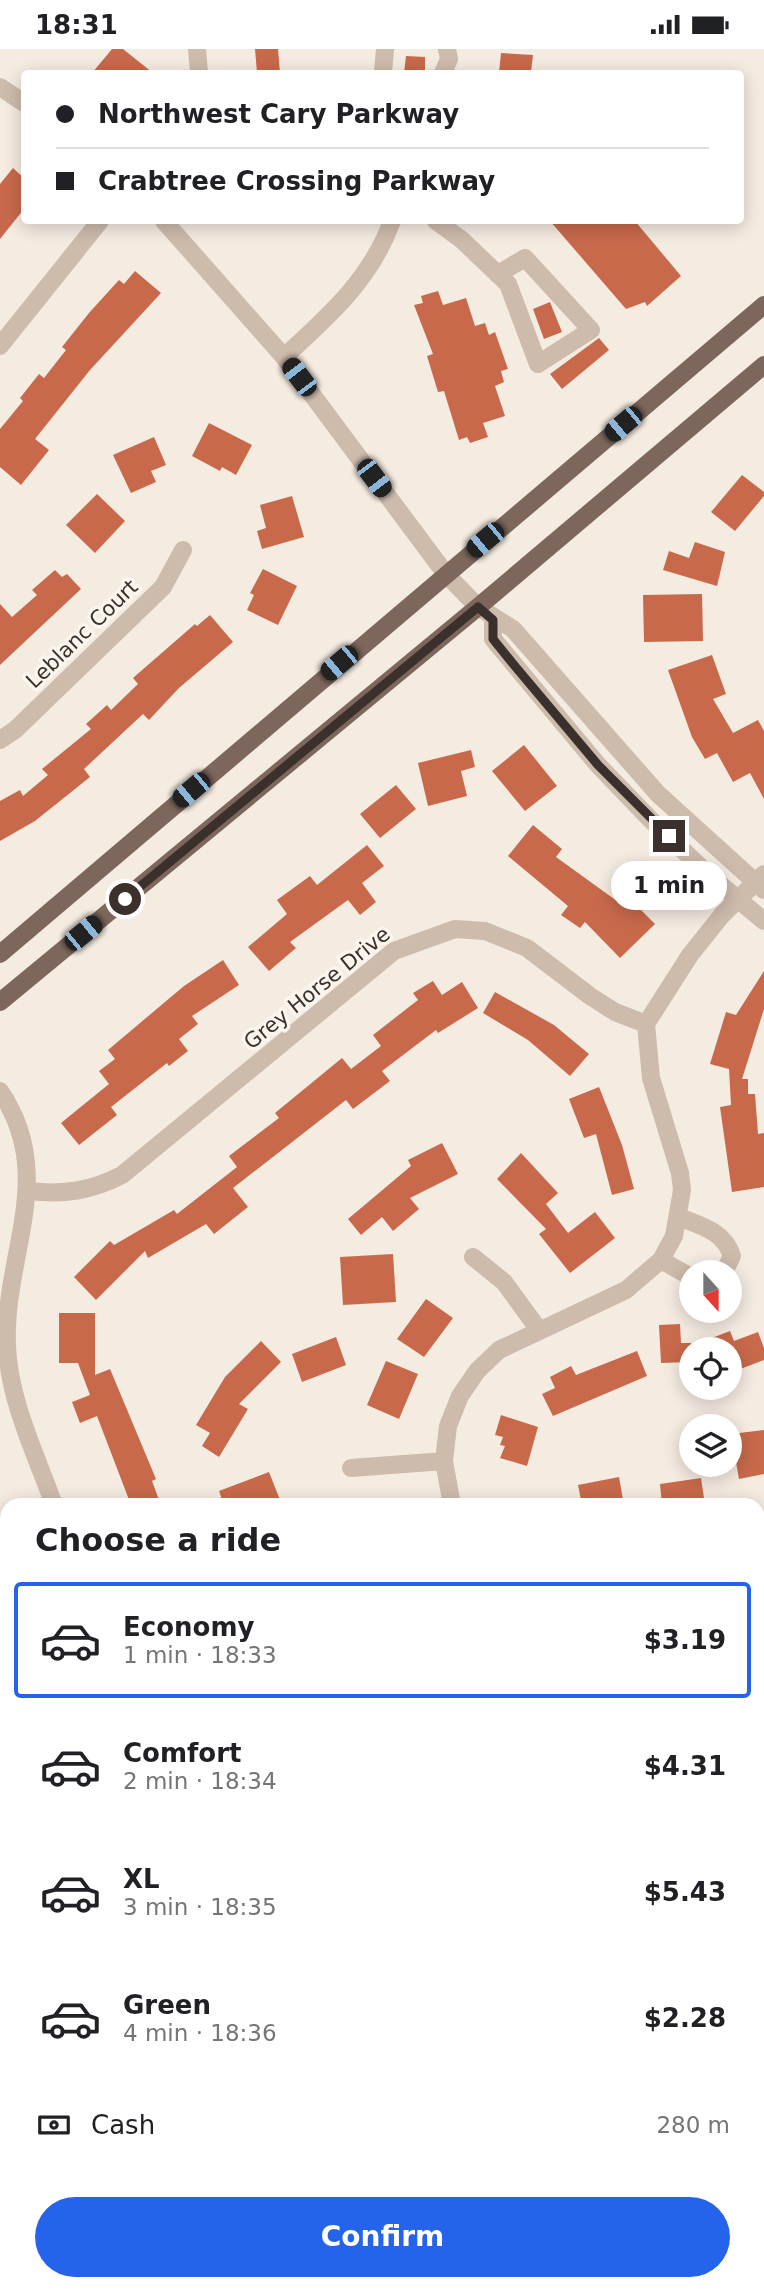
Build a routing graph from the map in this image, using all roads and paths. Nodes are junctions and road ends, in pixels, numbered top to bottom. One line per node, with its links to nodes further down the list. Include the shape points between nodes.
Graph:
1 (197, 49): 4 (street)
2 (385, 49): 5 (street)
3 (447, 49): 6 (street)
4 (199, 70)
5 (383, 70)
6 (444, 70)
7 (0, 87): 8 (street)
8 (21, 101)
9 (98, 224): 15 (street)
10 (167, 224): 16 (street)
11 (390, 224): 16 (street, via 378,254 347,298)
12 (440, 224): 13 (street)
13 (498, 274): 13 (street, via 508,284 538,364 591,330 525,258)
14 (764, 305): 19 (main road)
15 (0, 346)
16 (284, 357): 19 (street)
17 (764, 365): 20 (main road)
18 (183, 550): 22 (street, Leblanc Court, via 163,587)
19 (445, 573): 20 (street); 26 (main road)
20 (478, 607): 21 (street); 27 (main road)
21 (493, 620): 23 (street, via 513,629 658,794); 24 (street, via 493,639 598,765)
22 (0, 740)
23 (761, 883): 24 (street)
24 (738, 900): 25 (street); 28 (street, via 690,955)
25 (764, 921)
26 (0, 954)
27 (0, 1002)
28 (646, 1024): 30 (street, Grey Horse Drive, via 615,1012 527,948 485,930 455,929 394,951 122,1175 68,1194); 31 (street, via 651,1078 680,1173)
29 (0, 1091): 30 (street, via 12,1109 24,1148)
30 (29, 1191): 39 (street, via 10,1289 7,1348 18,1406)
31 (679, 1217): 33 (street); 34 (street, via 718,1234 728,1244)
32 (473, 1257): 36 (street, via 504,1282)
33 (661, 1260): 35 (street); 36 (street, via 626,1290)
34 (730, 1260)
35 (679, 1270)
36 (539, 1330): 37 (street, via 499,1350 477,1371 448,1426)
37 (444, 1461): 38 (street); 40 (street)
38 (351, 1468)
39 (51, 1498)
40 (451, 1498)

